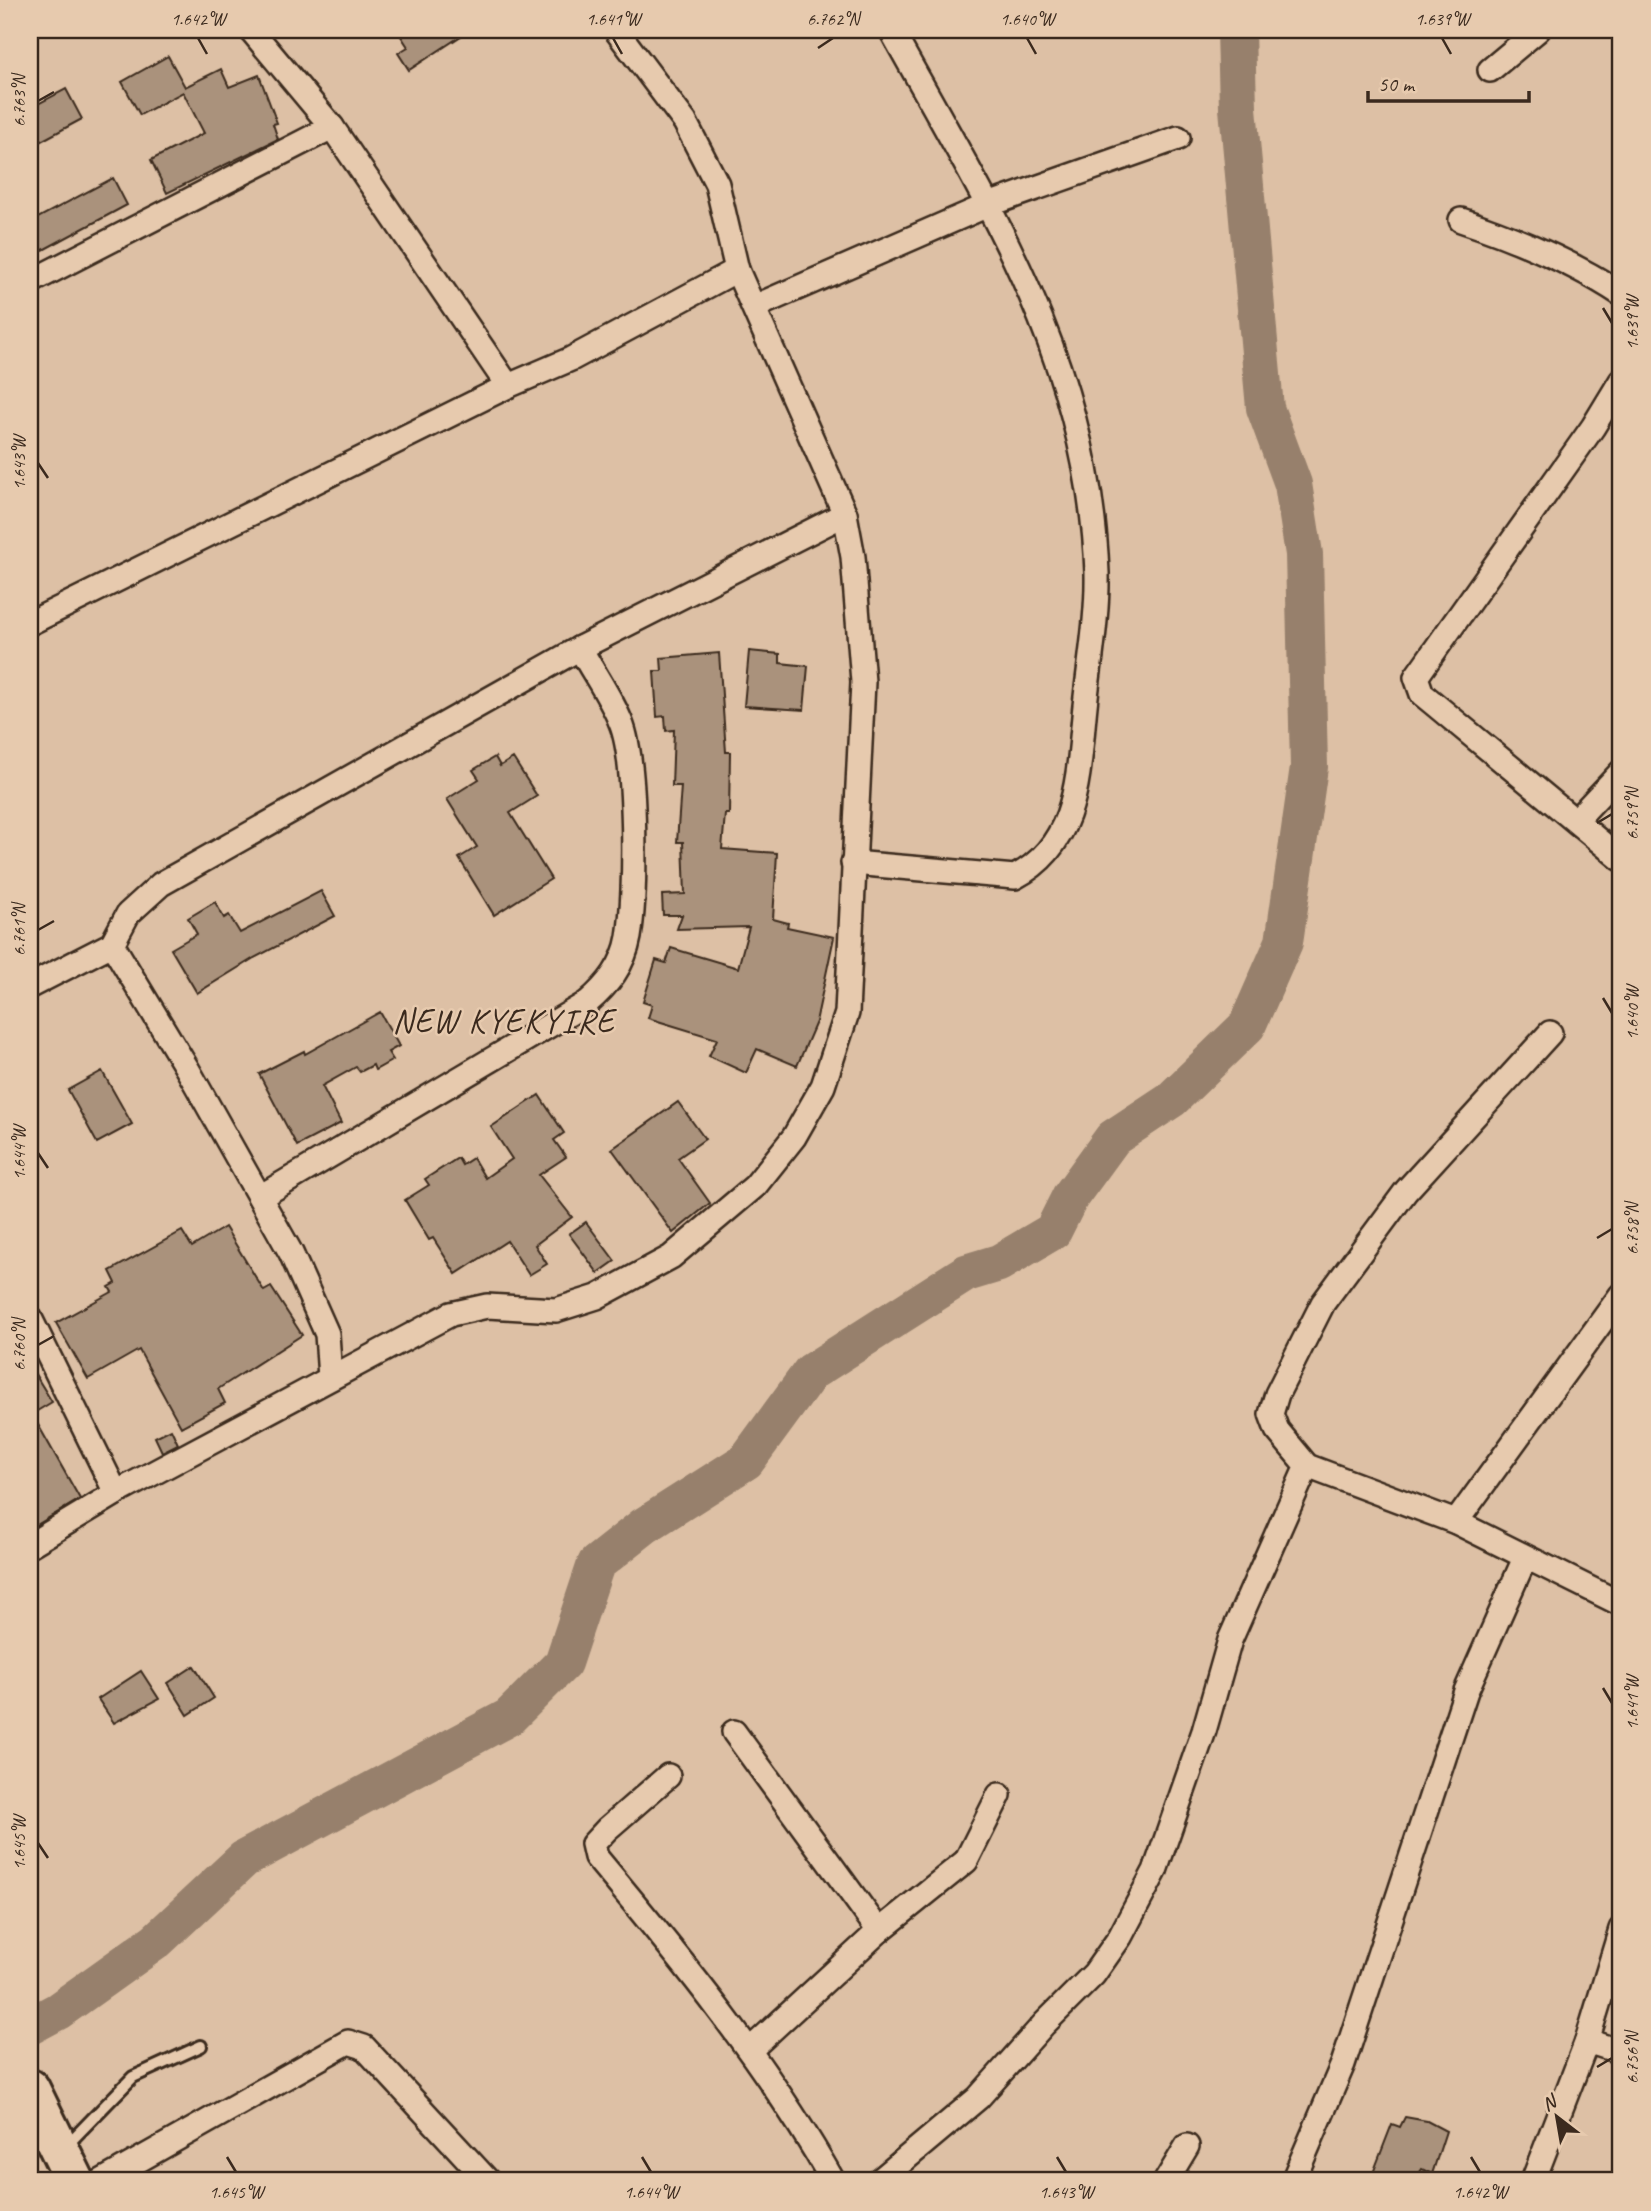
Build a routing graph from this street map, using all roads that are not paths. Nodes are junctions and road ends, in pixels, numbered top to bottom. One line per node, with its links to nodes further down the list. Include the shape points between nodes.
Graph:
1 (251, 30): 6 (street)
2 (616, 30): 10 (street, via 685,122 717,184)
3 (891, 30): 8 (street)
4 (1538, 30): 5 (street)
5 (1490, 70)
6 (332, 127): 11 (street); 15 (street)
7 (1178, 138): 8 (street)
8 (988, 205): 13 (street); 22 (street, via 1054,348 1090,493 1097,576 1076,797 1051,849 1015,877)
9 (1461, 220): 12 (street, via 1576,265)
10 (737, 270): 13 (street); 15 (street, via 571,359)
11 (30, 282)
12 (1621, 294)
13 (754, 307): 16 (street)
14 (1621, 381): 20 (street, via 1593,428 1416,677 1422,694)
15 (508, 386): 17 (street)
16 (845, 514): 18 (street); 22 (street, via 863,682)
17 (30, 622)
18 (580, 648): 23 (street, via 161,884 128,914); 26 (street, via 621,723 629,749 629,937 608,985 587,1003)
19 (1621, 772): 20 (street)
20 (1576, 820): 21 (street)
21 (1621, 859)
22 (853, 863): 29 (street, via 847,1013 836,1051 794,1136 755,1186 671,1256 597,1297 556,1310 487,1306 451,1314)
23 (112, 944): 24 (street); 26 (street)
24 (30, 986)
25 (1550, 1033): 30 (street, via 1406,1191 1323,1303 1271,1413 1277,1430)
26 (260, 1197): 29 (street, via 327,1334)
27 (1621, 1295): 32 (street)
28 (30, 1318): 31 (street)
29 (330, 1378): 31 (street)
30 (1307, 1466): 32 (street); 52 (street, via 1230,1640 1155,1871 1121,1937 1094,1974 978,2098)
31 (116, 1493): 33 (street)
32 (1456, 1522): 34 (street)
33 (30, 1545)
34 (1525, 1558): 35 (street); 54 (street, via 1466,1690 1343,2064)
35 (1621, 1604)
36 (734, 1732): 40 (street)
37 (668, 1776): 43 (street, via 593,1844 596,1857)
38 (999, 1795): 40 (street, via 966,1861)
39 (1621, 1928): 41 (street)
40 (879, 1931): 43 (street)
41 (1587, 2040): 44 (street); 55 (street)
42 (201, 2046): 47 (lane, via 133,2077)
43 (750, 2050): 51 (street)
44 (1621, 2052)
45 (30, 2089): 47 (highway)
46 (1187, 2146): 53 (street)
47 (53, 2166)
48 (139, 2173): 49 (street); 50 (street, via 348,2042 364,2047)
49 (102, 2181)
50 (488, 2181)
51 (833, 2181)
52 (879, 2181)
53 (1167, 2181)
54 (1293, 2181)
55 (1533, 2181)

